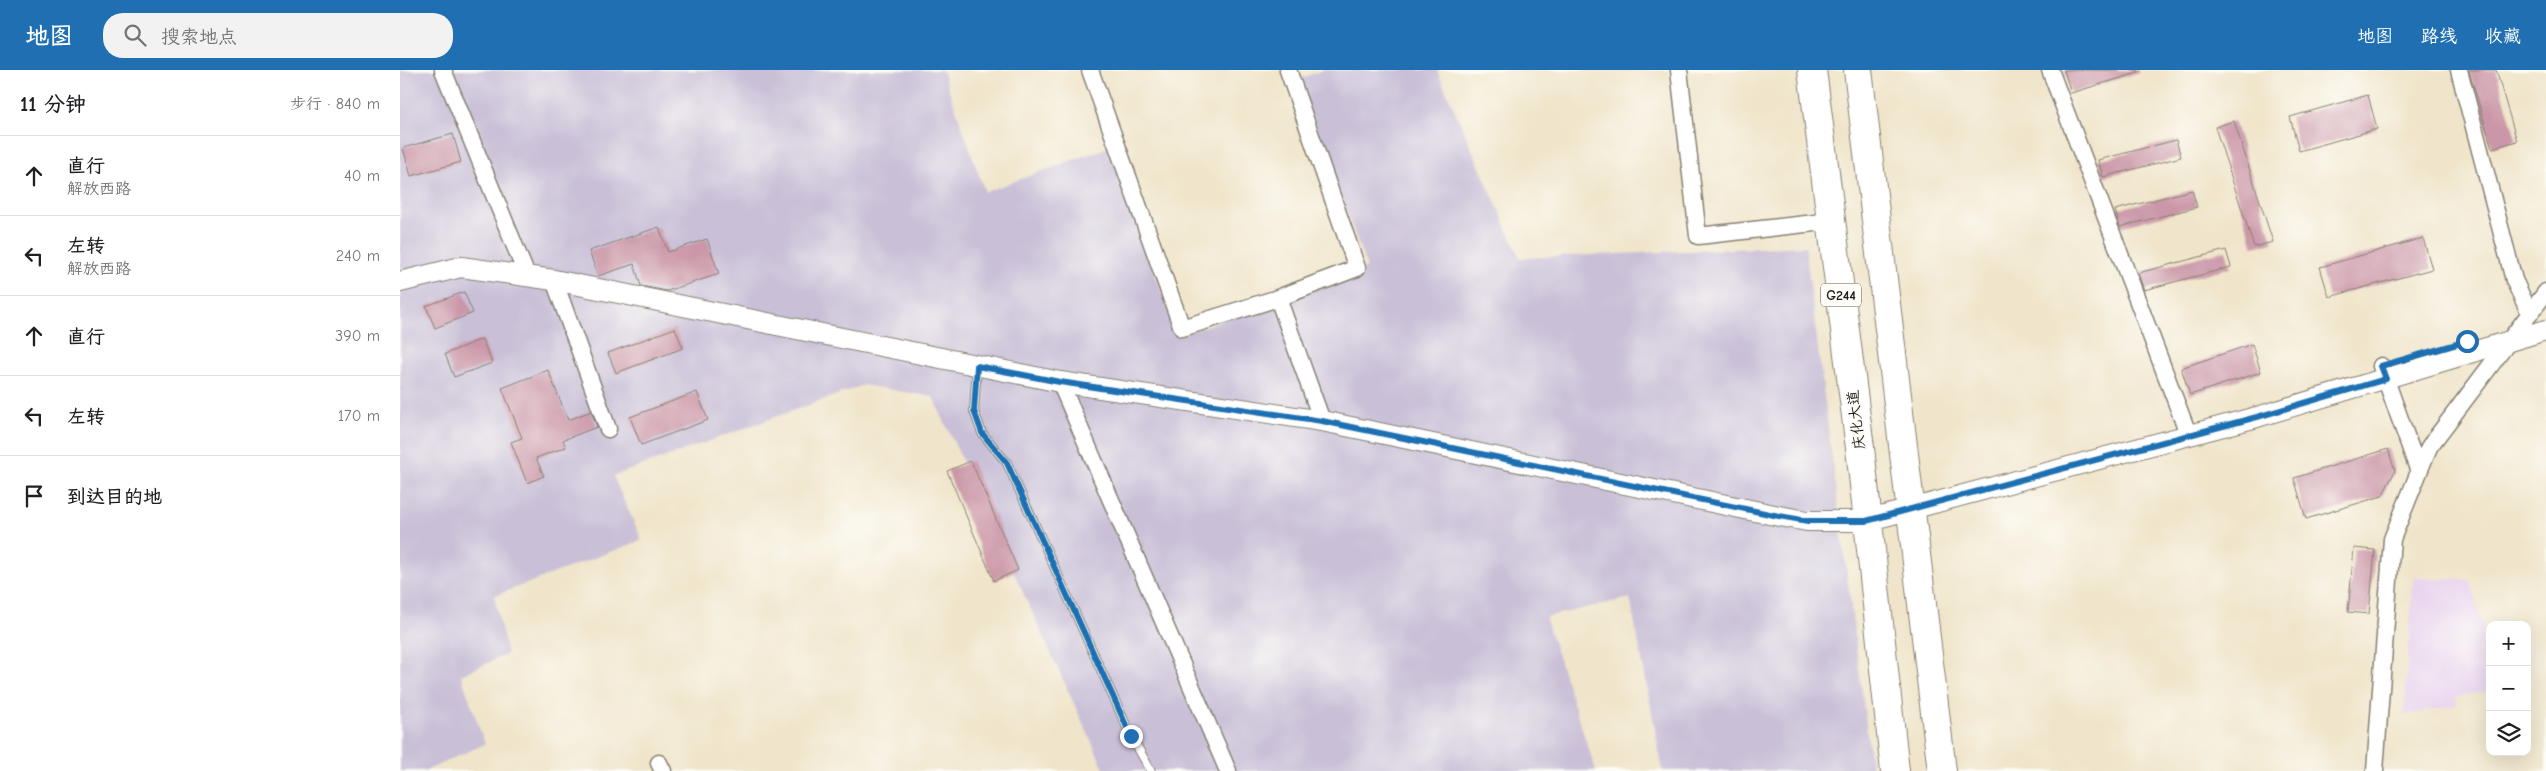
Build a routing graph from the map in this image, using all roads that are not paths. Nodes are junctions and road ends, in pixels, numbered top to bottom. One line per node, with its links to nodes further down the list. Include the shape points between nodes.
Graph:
1 (444, 70): 10 (street)
2 (1090, 70): 14 (street, via 1182,328)
3 (1288, 70): 14 (street, via 1358,268)
4 (1679, 70): 9 (street, via 1698,236)
5 (1812, 70): 9 (highway, 庆化大道 / G244)
6 (1858, 70): 25 (highway)
7 (2050, 70): 23 (street)
8 (2459, 70): 15 (street, via 2514,280)
9 (1833, 221): 26 (highway, 庆化大道 / G244)
10 (527, 276): 11 (street); 12 (street, via 460,267)
11 (554, 280): 18 (street); 22 (street)
12 (400, 282)
13 (2546, 292): 15 (street)
14 (1278, 298): 21 (street)
15 (2533, 318): 17 (street); 19 (street)
16 (2546, 330): 17 (street)
17 (2510, 341): 19 (street); 24 (street, via 2429,447)
18 (977, 366): 20 (street); 27 (lane, via 974,411 982,433 1007,463)
19 (2384, 373): 23 (street); 24 (street)
20 (1060, 382): 21 (street); 28 (street)
21 (1322, 421): 26 (street, via 1779,516 1816,522)
22 (608, 429)
23 (2187, 429): 25 (street)
24 (2419, 472): 31 (street, via 2392,539)
25 (1910, 503): 26 (street); 30 (highway)
26 (1866, 514): 29 (highway, 庆化大道 / G244)
27 (1150, 771)
28 (1228, 771)
29 (1895, 771)
30 (1942, 771)
31 (2375, 771)

